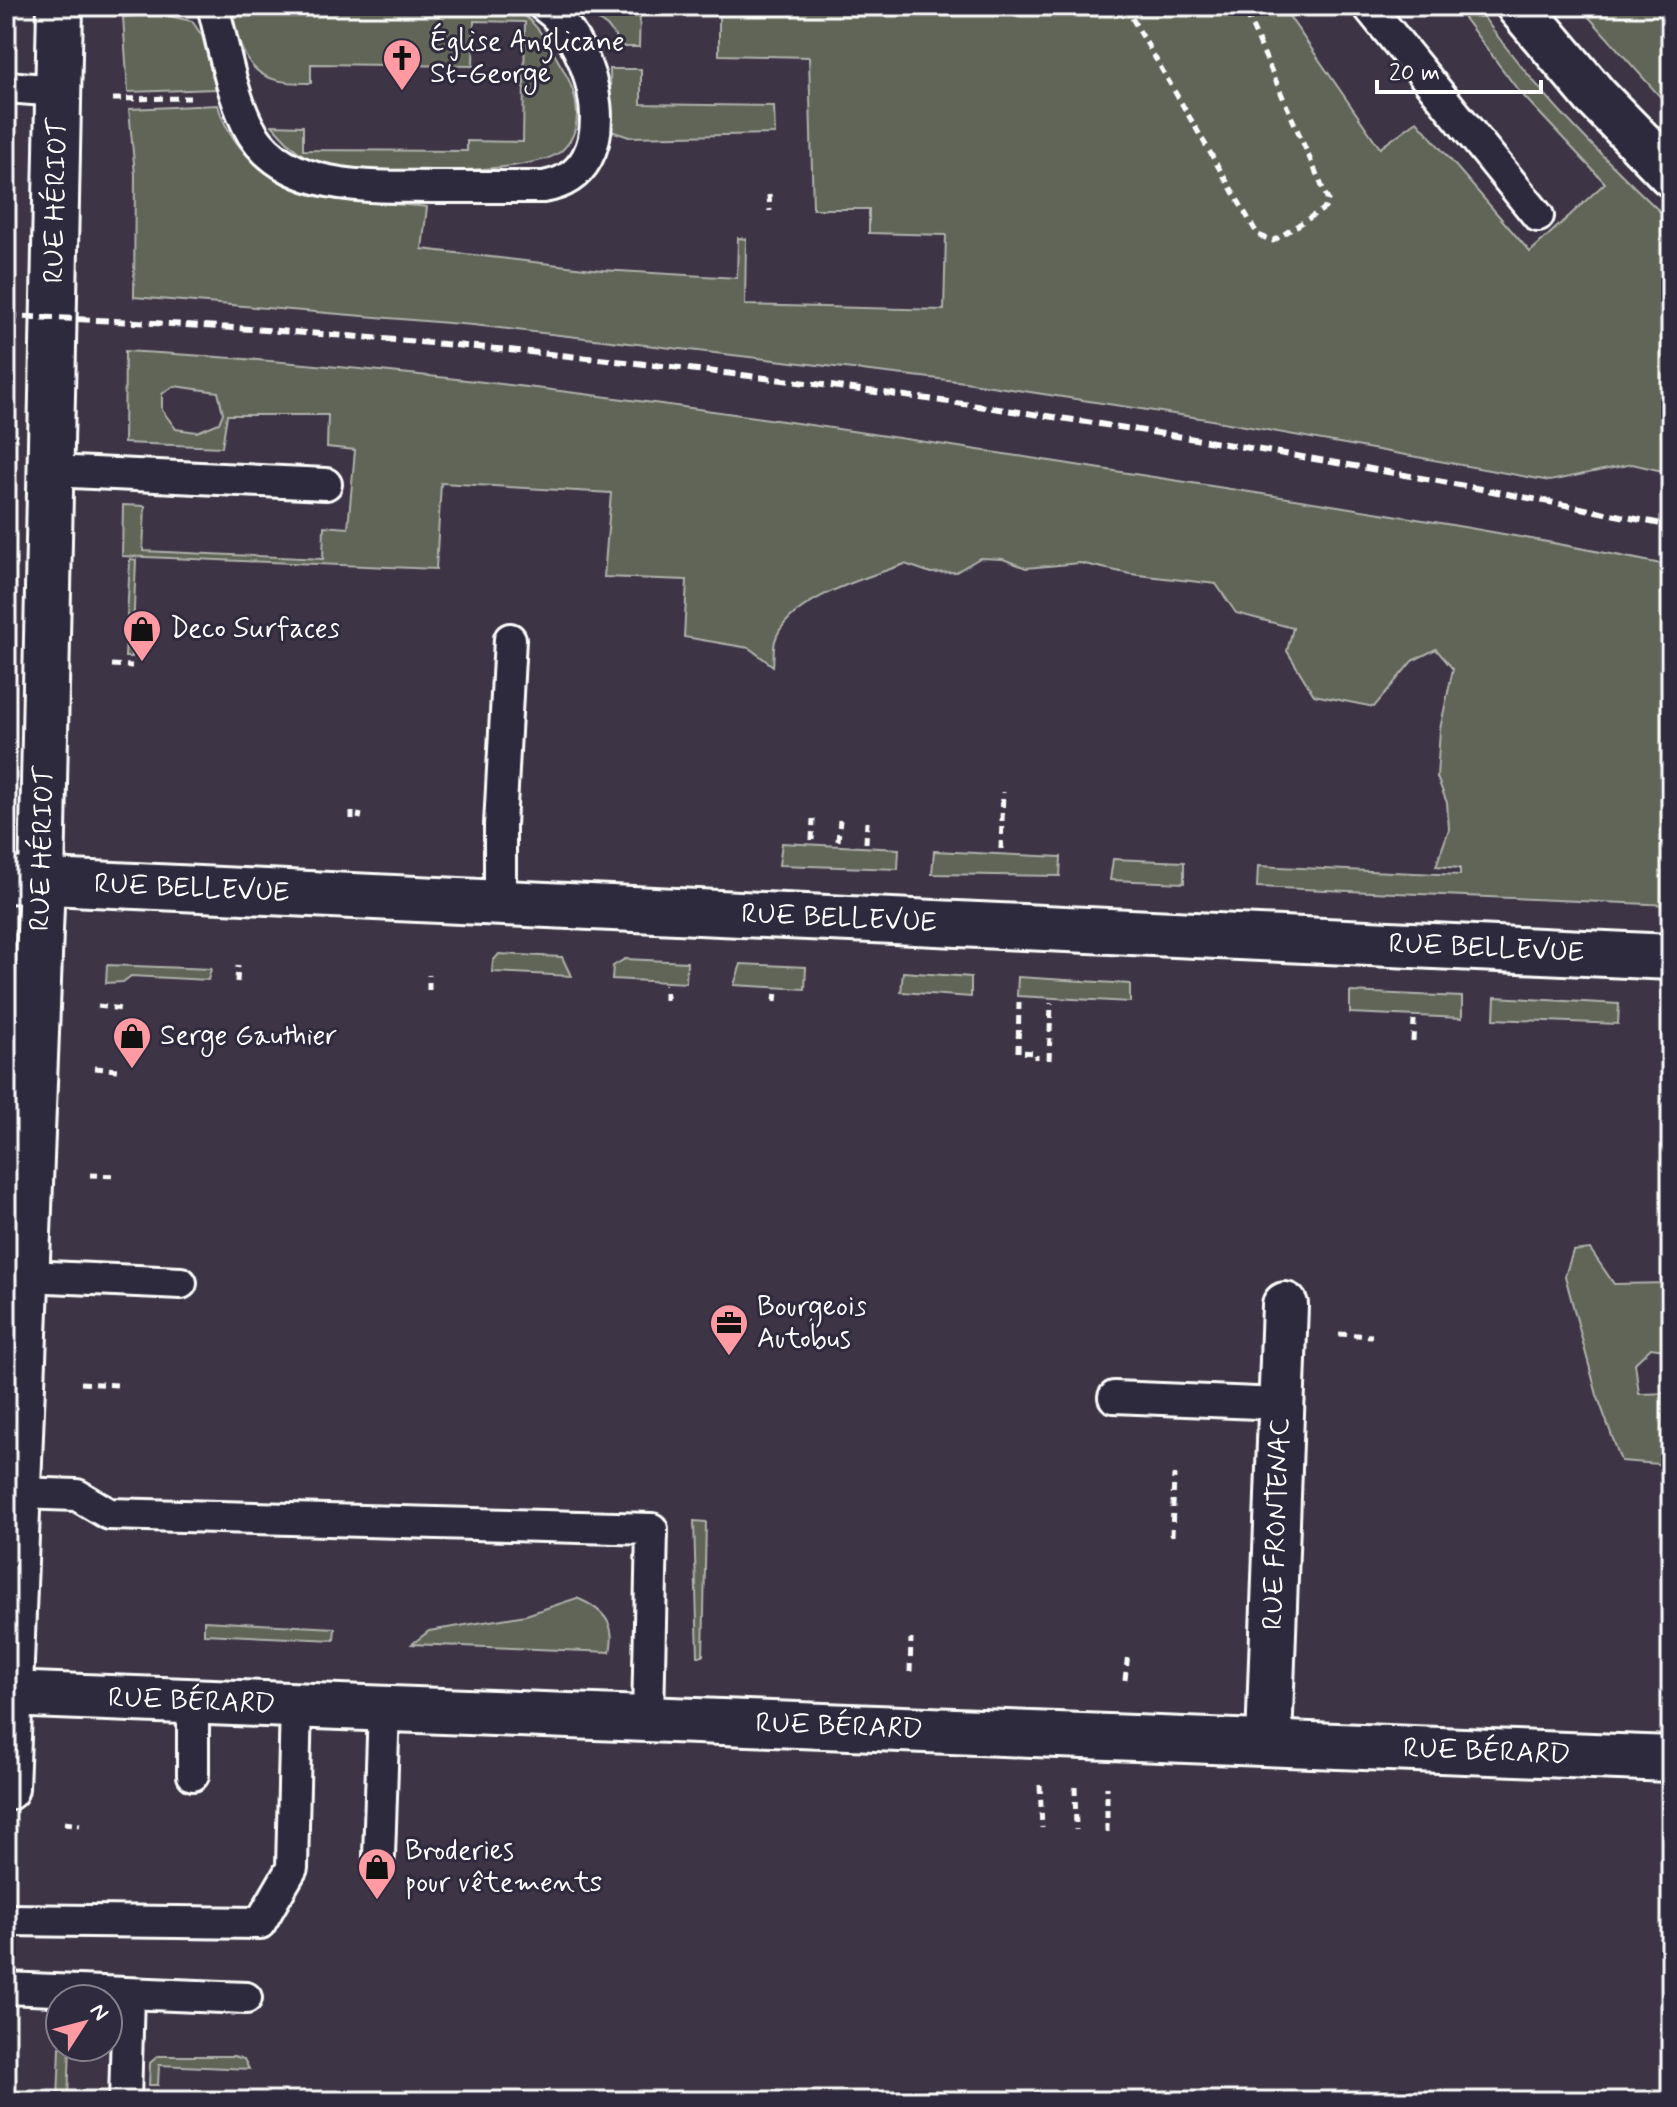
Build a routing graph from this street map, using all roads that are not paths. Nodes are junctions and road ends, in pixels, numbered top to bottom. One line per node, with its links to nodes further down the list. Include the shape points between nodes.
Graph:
1 (60, 6): 7 (street, RUE HÉRIOT)
2 (213, 6): 3 (lane, via 247,125 262,146 287,165 353,186 527,187 558,185 573,176 589,155 596,131 591,77 576,43)
3 (544, 6)
4 (1368, 6): 9 (lane)
5 (1519, 6): 8 (street, via 1595,96)
6 (6, 87): 7 (lane)
7 (59, 91): 10 (street, RUE HÉRIOT)
8 (1671, 174)
9 (1538, 216)
10 (51, 471): 11 (lane); 13 (street, RUE HÉRIOT)
11 (326, 484)
12 (510, 639): 14 (lane)
13 (24, 880): 14 (street, RUE BELLEVUE); 16 (street, RUE HÉRIOT)
14 (500, 902): 15 (street, RUE BELLEVUE)
15 (1671, 957)
16 (20, 1266): 17 (lane); 21 (street, RUE HÉRIOT)
17 (181, 1283)
18 (1285, 1305): 20 (street, RUE FRONTENAC)
19 (1114, 1397): 20 (lane)
20 (1282, 1404): 27 (street, RUE FRONTENAC)
21 (18, 1493): 22 (street, RUE HÉRIOT); 26 (lane, via 77,1495 109,1514 652,1529)
22 (8, 1694): 23 (street, RUE BÉRARD); 30 (street, RUE HÉRIOT)
23 (193, 1699): 24 (street, RUE BÉRARD); 29 (lane)
24 (296, 1703): 25 (street, RUE BÉRARD); 32 (lane, via 292,1868 260,1923)
25 (384, 1707): 26 (street, RUE BÉRARD); 31 (lane)
26 (648, 1717): 27 (street, RUE BÉRARD)
27 (1269, 1742): 28 (street, RUE BÉRARD)
28 (1671, 1759)
29 (193, 1775)
30 (6, 1788)
31 (379, 1856)
32 (6, 1920)
33 (6, 1988): 34 (lane)
34 (128, 1994): 35 (lane); 36 (lane)
35 (246, 1998)
36 (125, 2101)

